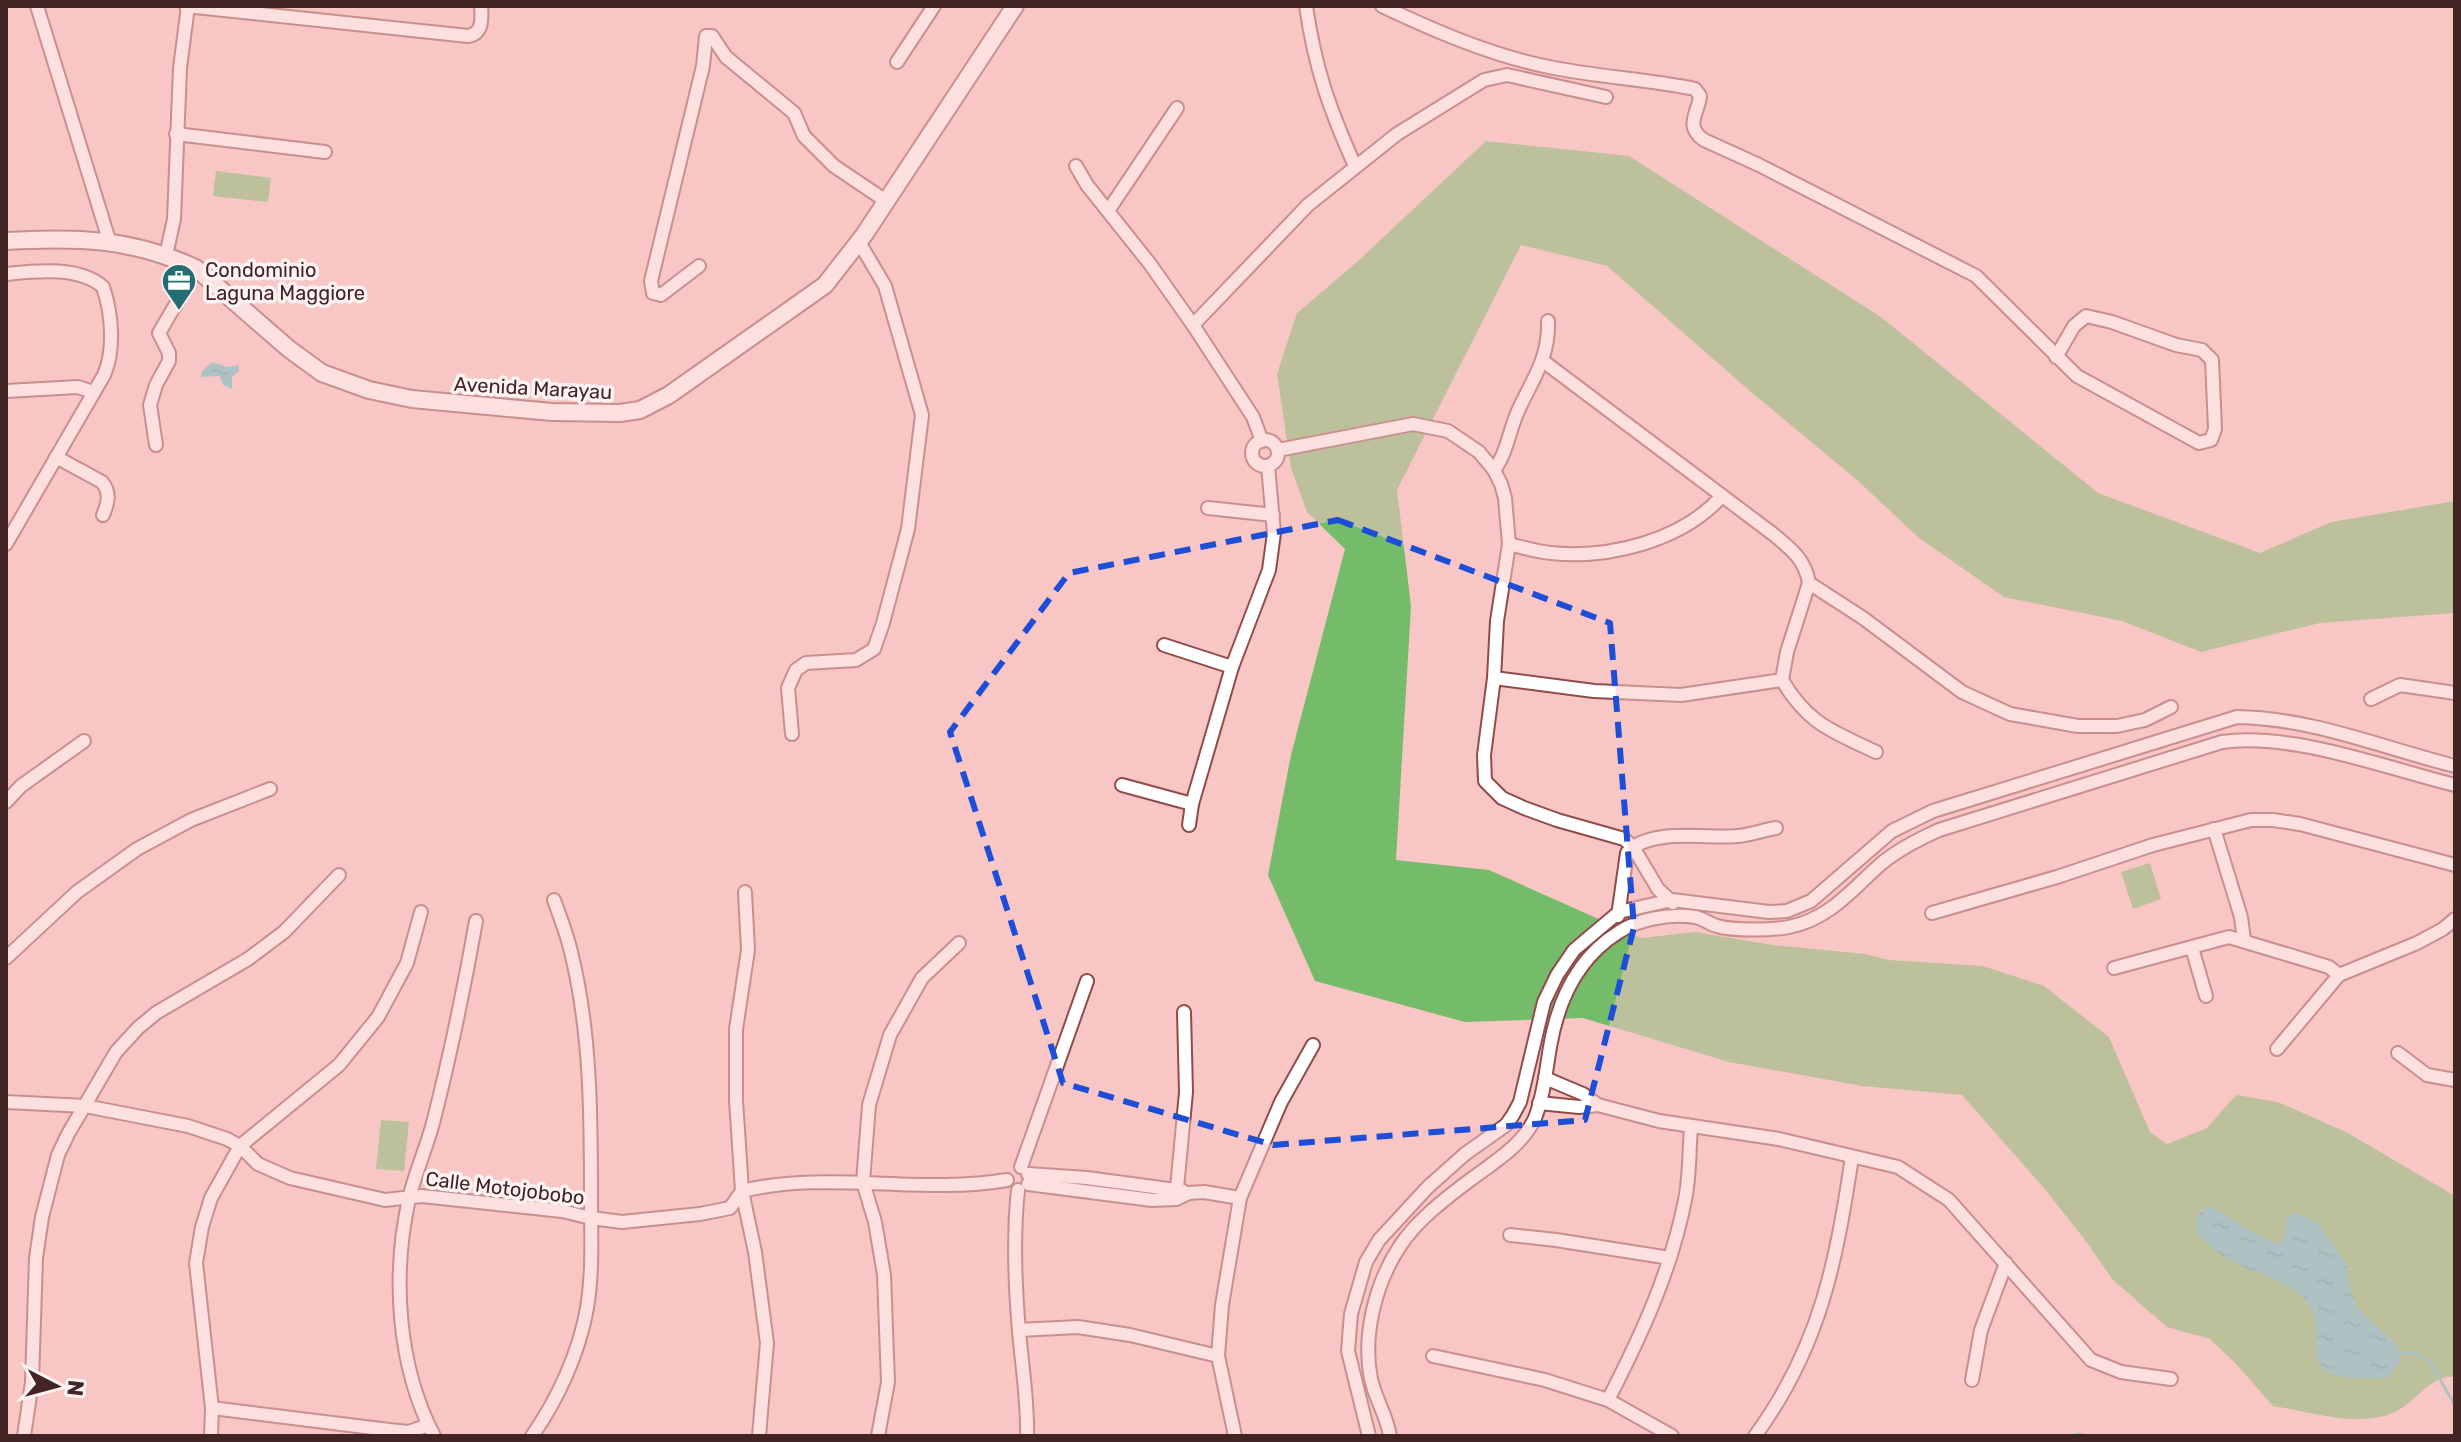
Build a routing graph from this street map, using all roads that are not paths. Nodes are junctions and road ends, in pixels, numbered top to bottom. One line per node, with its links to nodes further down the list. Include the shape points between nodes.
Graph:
1 (37, 6): 19 (street)
2 (187, 6): 3 (street, via 468,36 479,30); 13 (street)
3 (481, 6)
4 (934, 6): 9 (street)
5 (1015, 6): 17 (street, Avenida Marayau)
6 (1306, 6): 16 (street, via 1312,52 1329,108)
7 (1382, 6): 28 (street, via 1518,59 1695,89 1700,96 1692,117 1697,135 1976,276)
8 (726, 57): 10 (street, via 714,56); 10 (street, via 712,36 706,36); 17 (street, via 794,113 804,136 834,166)
9 (897, 62)
10 (703, 66): 23 (street, via 651,281 653,293 661,295)
11 (1606, 97): 16 (street, via 1507,75 1484,80)
12 (1177, 108): 18 (street)
13 (176, 134): 14 (street); 22 (street, via 174,219)
14 (325, 152)
15 (1076, 166): 18 (street)
16 (1355, 166): 27 (street, via 1308,205)
17 (886, 201): 21 (street, Avenida Marayau)
18 (1108, 211): 27 (street)
19 (109, 240): 20 (street, Avenida Marayau); 22 (street, Avenida Marayau)
20 (6, 241)
21 (859, 242): 22 (street, Avenida Marayau, via 825,285 669,395 640,410 620,413 458,405 369,390 322,373 197,269); 52 (street, via 885,286 922,415 908,529 874,649 856,660 806,663 796,670 788,688)
22 (166, 255)
23 (699, 266)
24 (6, 274): 31 (street, via 69,273 103,287 110,317 109,362)
25 (176, 304): 33 (street, via 159,333 169,361 150,405)
26 (1548, 321): 29 (street)
27 (1193, 325): 32 (street, via 1253,417)
28 (2056, 357): 28 (street, via 2077,376 2199,443 2211,440 2212,360 2202,350 2086,316)
29 (1543, 361): 37 (street); 38 (street)
30 (6, 391): 31 (street, via 78,387)
31 (93, 392): 35 (street)
32 (1262, 441): 34 (street, via 1272,442); 36 (street, via 1254,446 1253,456)
33 (156, 445)
34 (1278, 450): 36 (street); 37 (street, via 1413,424 1448,431 1479,452)
35 (56, 457): 40 (street, via 107,488); 42 (street)
36 (1268, 466): 41 (street)
37 (1494, 470): 43 (street, via 1505,498)
38 (1721, 497): 43 (street, via 1683,527 1626,549 1551,553); 44 (street, via 1800,557)
39 (1208, 508): 41 (street)
40 (103, 515)
41 (1273, 515): 46 (street, via 1269,570)
42 (6, 544)
43 (1509, 544): 47 (street)
44 (1809, 583): 48 (street); 51 (street, via 1962,692 2010,714 2078,726 2117,726)
45 (1164, 645): 46 (street)
46 (1232, 667): 64 (street)
47 (1494, 678): 48 (street, via 1681,695); 68 (street, via 1485,781 1502,798 1524,808 1624,839)
48 (1782, 680): 54 (street, via 1808,716)
49 (2455, 693): 50 (street, via 2400,685)
50 (2371, 699)
51 (2171, 707)
52 (792, 734)
53 (84, 741): 63 (street)
54 (1876, 752)
55 (2440, 762): 56 (street); 57 (street, via 2321,728 2268,717 2237,717); 58 (street)
56 (2455, 766)
57 (2051, 775): 62 (street); 73 (street, via 1933,811 1892,831 1811,901 1787,911)
58 (2435, 780): 60 (street); 62 (street, via 2248,738)
59 (1122, 785): 64 (street)
60 (2455, 785)
61 (270, 789): 84 (street, via 191,820 137,849 77,892)
62 (2057, 794): 77 (street, via 1922,838 1882,864 1835,907 1806,922 1769,930 1717,927 1697,917)
63 (6, 802)
64 (1192, 804): 65 (street)
65 (1189, 825)
66 (1776, 828): 68 (street, via 1738,836 1662,838)
67 (2214, 829): 69 (street, via 2251,820 2300,824); 76 (street); 81 (street)
68 (1633, 847): 73 (street, via 1658,889); 75 (street, via 1627,853)
69 (2455, 865)
70 (339, 875): 98 (street, via 284,932 138,1028 116,1052)
71 (745, 892): 108 (street, via 748,950 736,1043)
72 (554, 900): 113 (street, via 583,1013 591,1098)
73 (1672, 900): 75 (street); 77 (street)
74 (421, 912): 100 (street, via 407,963 363,1038 318,1085)
75 (1619, 912): 80 (street); 102 (street, via 1574,950 1557,975 1544,1002 1513,1115)
76 (1932, 913)
77 (1679, 917): 80 (street, via 1653,919)
78 (2455, 919): 86 (street, via 2417,943)
79 (476, 921): 110 (street, via 443,1082)
80 (1617, 932): 93 (street, via 1582,964 1565,989)
81 (2244, 940): 83 (street, via 2229,937); 86 (street, via 2329,967)
82 (959, 943): 105 (street, via 922,978 890,1035 869,1105)
83 (2192, 948): 85 (street); 88 (street)
84 (6, 958)
85 (2114, 968)
86 (2339, 975): 91 (street)
87 (1087, 981): 103 (street)
88 (2206, 996)
89 (1184, 1012): 109 (street)
90 (1313, 1045): 112 (street, via 1281,1102)
91 (2277, 1049)
92 (2398, 1053): 94 (street, via 2427,1075)
93 (1545, 1078): 96 (street); 97 (street)
94 (2455, 1080)
95 (6, 1102): 98 (street, Calle Motojobobo)
96 (1539, 1103): 97 (street); 107 (street, via 1518,1141)
97 (1598, 1105): 99 (street)
98 (85, 1106): 100 (street, Calle Motojobobo, via 188,1126); 126 (street, via 58,1155 42,1217)
99 (1691, 1127): 101 (street, via 1779,1139); 115 (street, via 1686,1198)
100 (240, 1146): 110 (street, Calle Motojobobo, via 258,1164 290,1178 376,1199); 123 (street, via 211,1198 196,1263)
101 (1852, 1157): 116 (street, via 1898,1167 1927,1184 1949,1200); 136 (street, via 1820,1315 1771,1415)
102 (1456, 1162): 106 (street); 107 (street)
103 (1024, 1179): 104 (street, via 1010,1186); 104 (street, via 1011,1170); 109 (street, via 1152,1200); 117 (street, via 1015,1253)
104 (1007, 1180): 105 (street, Calle Motojobobo, via 909,1186)
105 (863, 1182): 108 (street, Calle Motojobobo); 130 (street, via 885,1289 888,1382)
106 (1435, 1182): 111 (street); 133 (street, via 1379,1240 1357,1288 1348,1351)
107 (1467, 1182): 111 (street)
108 (742, 1191): 113 (street, Calle Motojobobo, via 730,1208 700,1214 622,1222); 125 (street, via 767,1343)
109 (1181, 1194): 112 (street)
110 (409, 1197): 113 (street, Calle Motojobobo); 124 (street, via 400,1263 401,1326)
111 (1449, 1197): 134 (street, via 1400,1245 1374,1306 1371,1379)
112 (1240, 1198): 118 (street)
113 (591, 1218): 128 (street, via 587,1310 557,1397)
114 (1510, 1235): 115 (street)
115 (1670, 1258): 122 (street)
116 (2006, 1263): 120 (street, via 2091,1360 2121,1372); 121 (street, via 1981,1330)
117 (1019, 1330): 118 (street, via 1078,1327); 131 (street)
118 (1218, 1356): 132 (street)
119 (1433, 1356): 122 (street, via 1545,1380)
120 (2171, 1379)
121 (1972, 1380)
122 (1608, 1400): 135 (street)
123 (212, 1408): 124 (street, via 399,1431); 127 (street)
124 (431, 1430)
125 (760, 1434): 129 (street)
126 (24, 1436)
127 (211, 1436)
128 (532, 1436)
129 (775, 1436)
130 (878, 1436)
131 (1027, 1436)
132 (1235, 1436)
133 (1369, 1436)
134 (1390, 1436)
135 (1672, 1436)
136 (1755, 1436)

